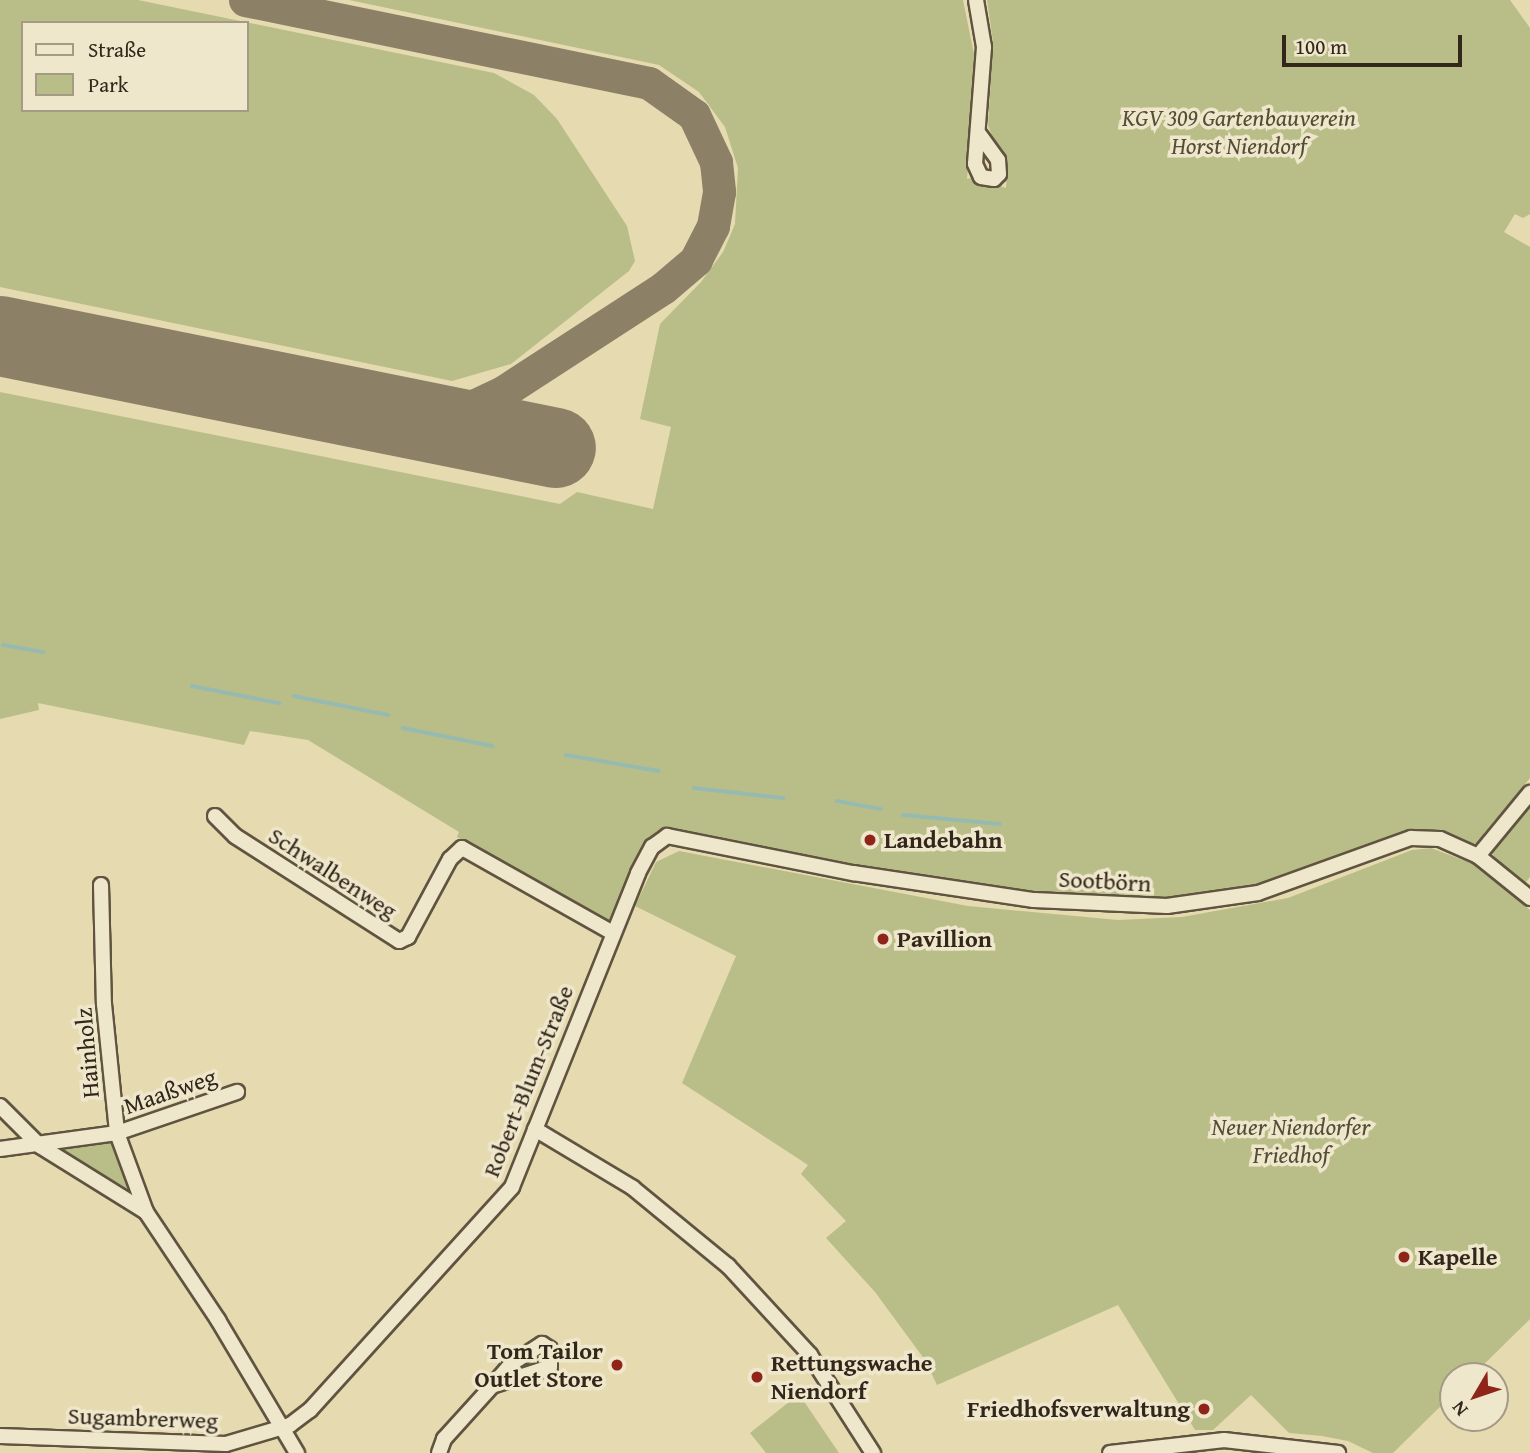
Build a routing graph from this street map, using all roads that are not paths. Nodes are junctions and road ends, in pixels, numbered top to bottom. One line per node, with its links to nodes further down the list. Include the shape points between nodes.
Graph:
1 (976, 0): 2 (street, via 984,47)
2 (980, 135)
3 (1530, 793): 6 (street)
4 (215, 816): 9 (street, Schwalbenweg, via 236,836 399,941 408,937 450,859 462,848)
5 (656, 842): 6 (street, Sootbörn, via 667,836 853,873 1034,900 1108,906 1167,906 1258,893 1410,838 1440,839); 9 (street, Robert-Blum-Straße)
6 (1478, 856): 8 (street, Sootbörn)
7 (101, 885): 13 (street, Hainholz, via 104,1004)
8 (1530, 898)
9 (613, 933): 12 (street, Robert-Blum-Straße)
10 (237, 1092): 13 (street, Maaßweg)
11 (0, 1106): 14 (street, Hainholz)
12 (535, 1129): 18 (street, Robert-Blum-Straße, via 512,1187 490,1214 310,1410); 22 (street, via 633,1188 728,1266 810,1355)
13 (117, 1133): 14 (street, Maaßweg); 16 (street, Hainholz)
14 (40, 1146): 15 (street, Maaßweg); 16 (street, Hainholz)
15 (0, 1149)
16 (146, 1212): 18 (street, Hainholz)
17 (492, 1386): 21 (street, via 444,1439)
18 (281, 1427): 19 (street, Sugambrerweg, via 226,1444); 20 (street, Hainholz)
19 (0, 1436)
20 (297, 1453)
21 (439, 1453)
22 (873, 1453)
23 (1110, 1453): 24 (street, via 1224,1440)
24 (1338, 1453)

